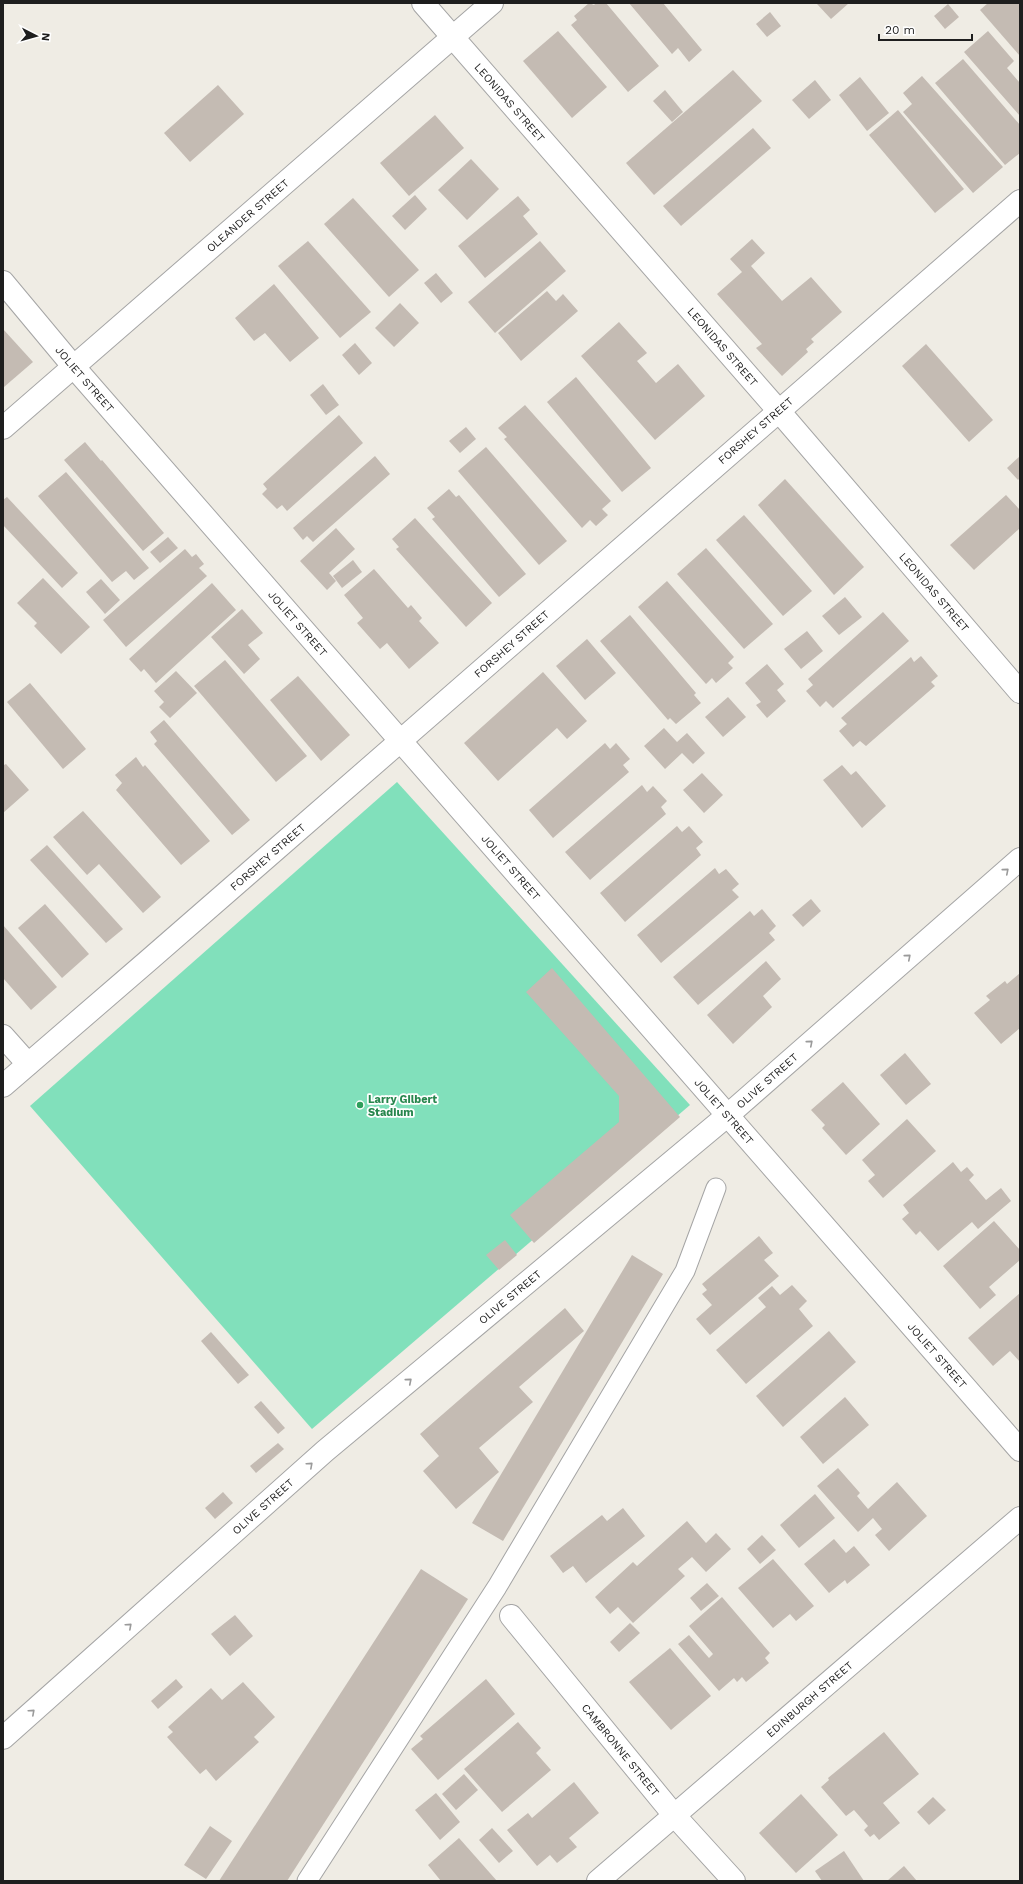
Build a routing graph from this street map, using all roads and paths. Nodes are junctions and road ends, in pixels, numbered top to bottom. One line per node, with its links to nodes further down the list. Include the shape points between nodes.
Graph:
1 (422, 3): 3 (street, LEONIDAS STREET)
2 (492, 3): 3 (street, OLEANDER STREET)
3 (452, 37): 6 (street, OLEANDER STREET); 7 (street, LEONIDAS STREET)
4 (1020, 201): 7 (street, FORSHEY STREET)
5 (3, 282): 6 (street, JOLIET STREET)
6 (74, 366): 8 (street, OLEANDER STREET); 10 (street, JOLIET STREET)
7 (778, 410): 9 (street, LEONIDAS STREET); 10 (street, FORSHEY STREET)
8 (3, 428)
9 (1020, 692)
10 (401, 741): 13 (street, FORSHEY STREET); 15 (street, JOLIET STREET)
11 (1020, 859): 15 (street, OLIVE STREET, one-way to 11)
12 (3, 1036): 13 (street)
13 (28, 1064): 14 (street, FORSHEY STREET)
14 (3, 1086)
15 (728, 1115): 17 (street, JOLIET STREET); 20 (street, OLIVE STREET, one-way to 15, via 325,1451)
16 (716, 1188): 22 (lane, via 685,1270 497,1587)
17 (1020, 1450)
18 (1020, 1518): 21 (street, EDINBURGH STREET)
19 (511, 1616): 21 (street, CAMBRONNE STREET)
20 (3, 1738)
21 (674, 1815): 23 (street, EDINBURGH STREET); 24 (street, CAMBRONNE STREET)
22 (307, 1881)
23 (598, 1881)
24 (734, 1881)

